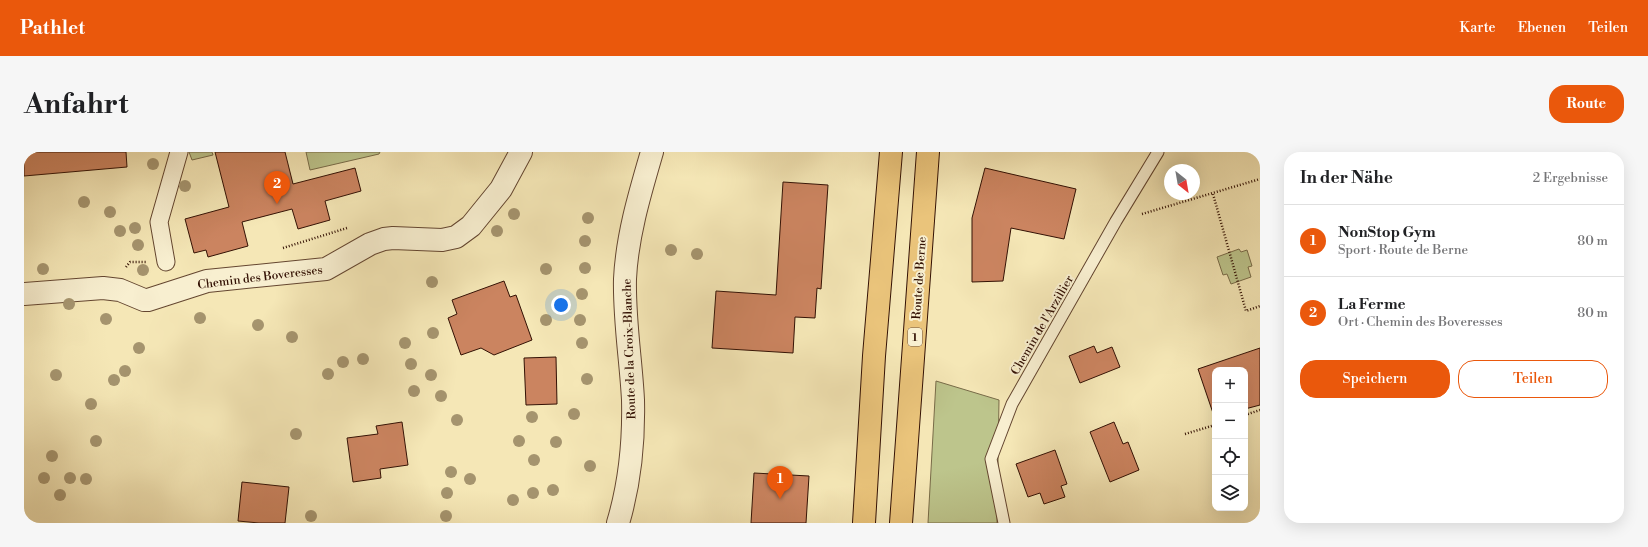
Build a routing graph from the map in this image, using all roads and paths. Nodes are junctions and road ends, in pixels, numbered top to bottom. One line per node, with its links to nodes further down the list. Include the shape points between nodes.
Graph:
1 (179, 152): 12 (street, via 159,222)
2 (521, 152): 13 (street, Chemin des Boveresses, via 501,189 470,226 456,237 442,240 384,239 326,269 207,281 148,300)
3 (652, 152): 20 (street, Route de la Croix-Blanche, via 642,185 627,260 625,311 632,400 632,453)
4 (891, 152): 21 (main road, via 874,356)
5 (928, 152): 22 (main road, Route de Berne / 1)
6 (1158, 152): 9 (lane, Chemin de l'Arzillier)
7 (1260, 179): 8 (path)
8 (1213, 194): 9 (path, via 1139,215); 15 (path, via 1246,311)
9 (1121, 213): 23 (lane, Chemin de l'Arzillier, via 1012,404 991,459)
10 (348, 227): 11 (path)
11 (276, 249)
12 (166, 262): 13 (path, via 130,262 119,276)
13 (120, 290): 14 (street, Chemin des Boveresses, via 103,288)
14 (24, 294)
15 (1260, 306)
16 (1260, 410): 17 (path)
17 (1248, 414)
18 (1212, 425): 19 (path)
19 (1185, 434)
20 (618, 523)
21 (864, 523)
22 (901, 523)
23 (1004, 523)

